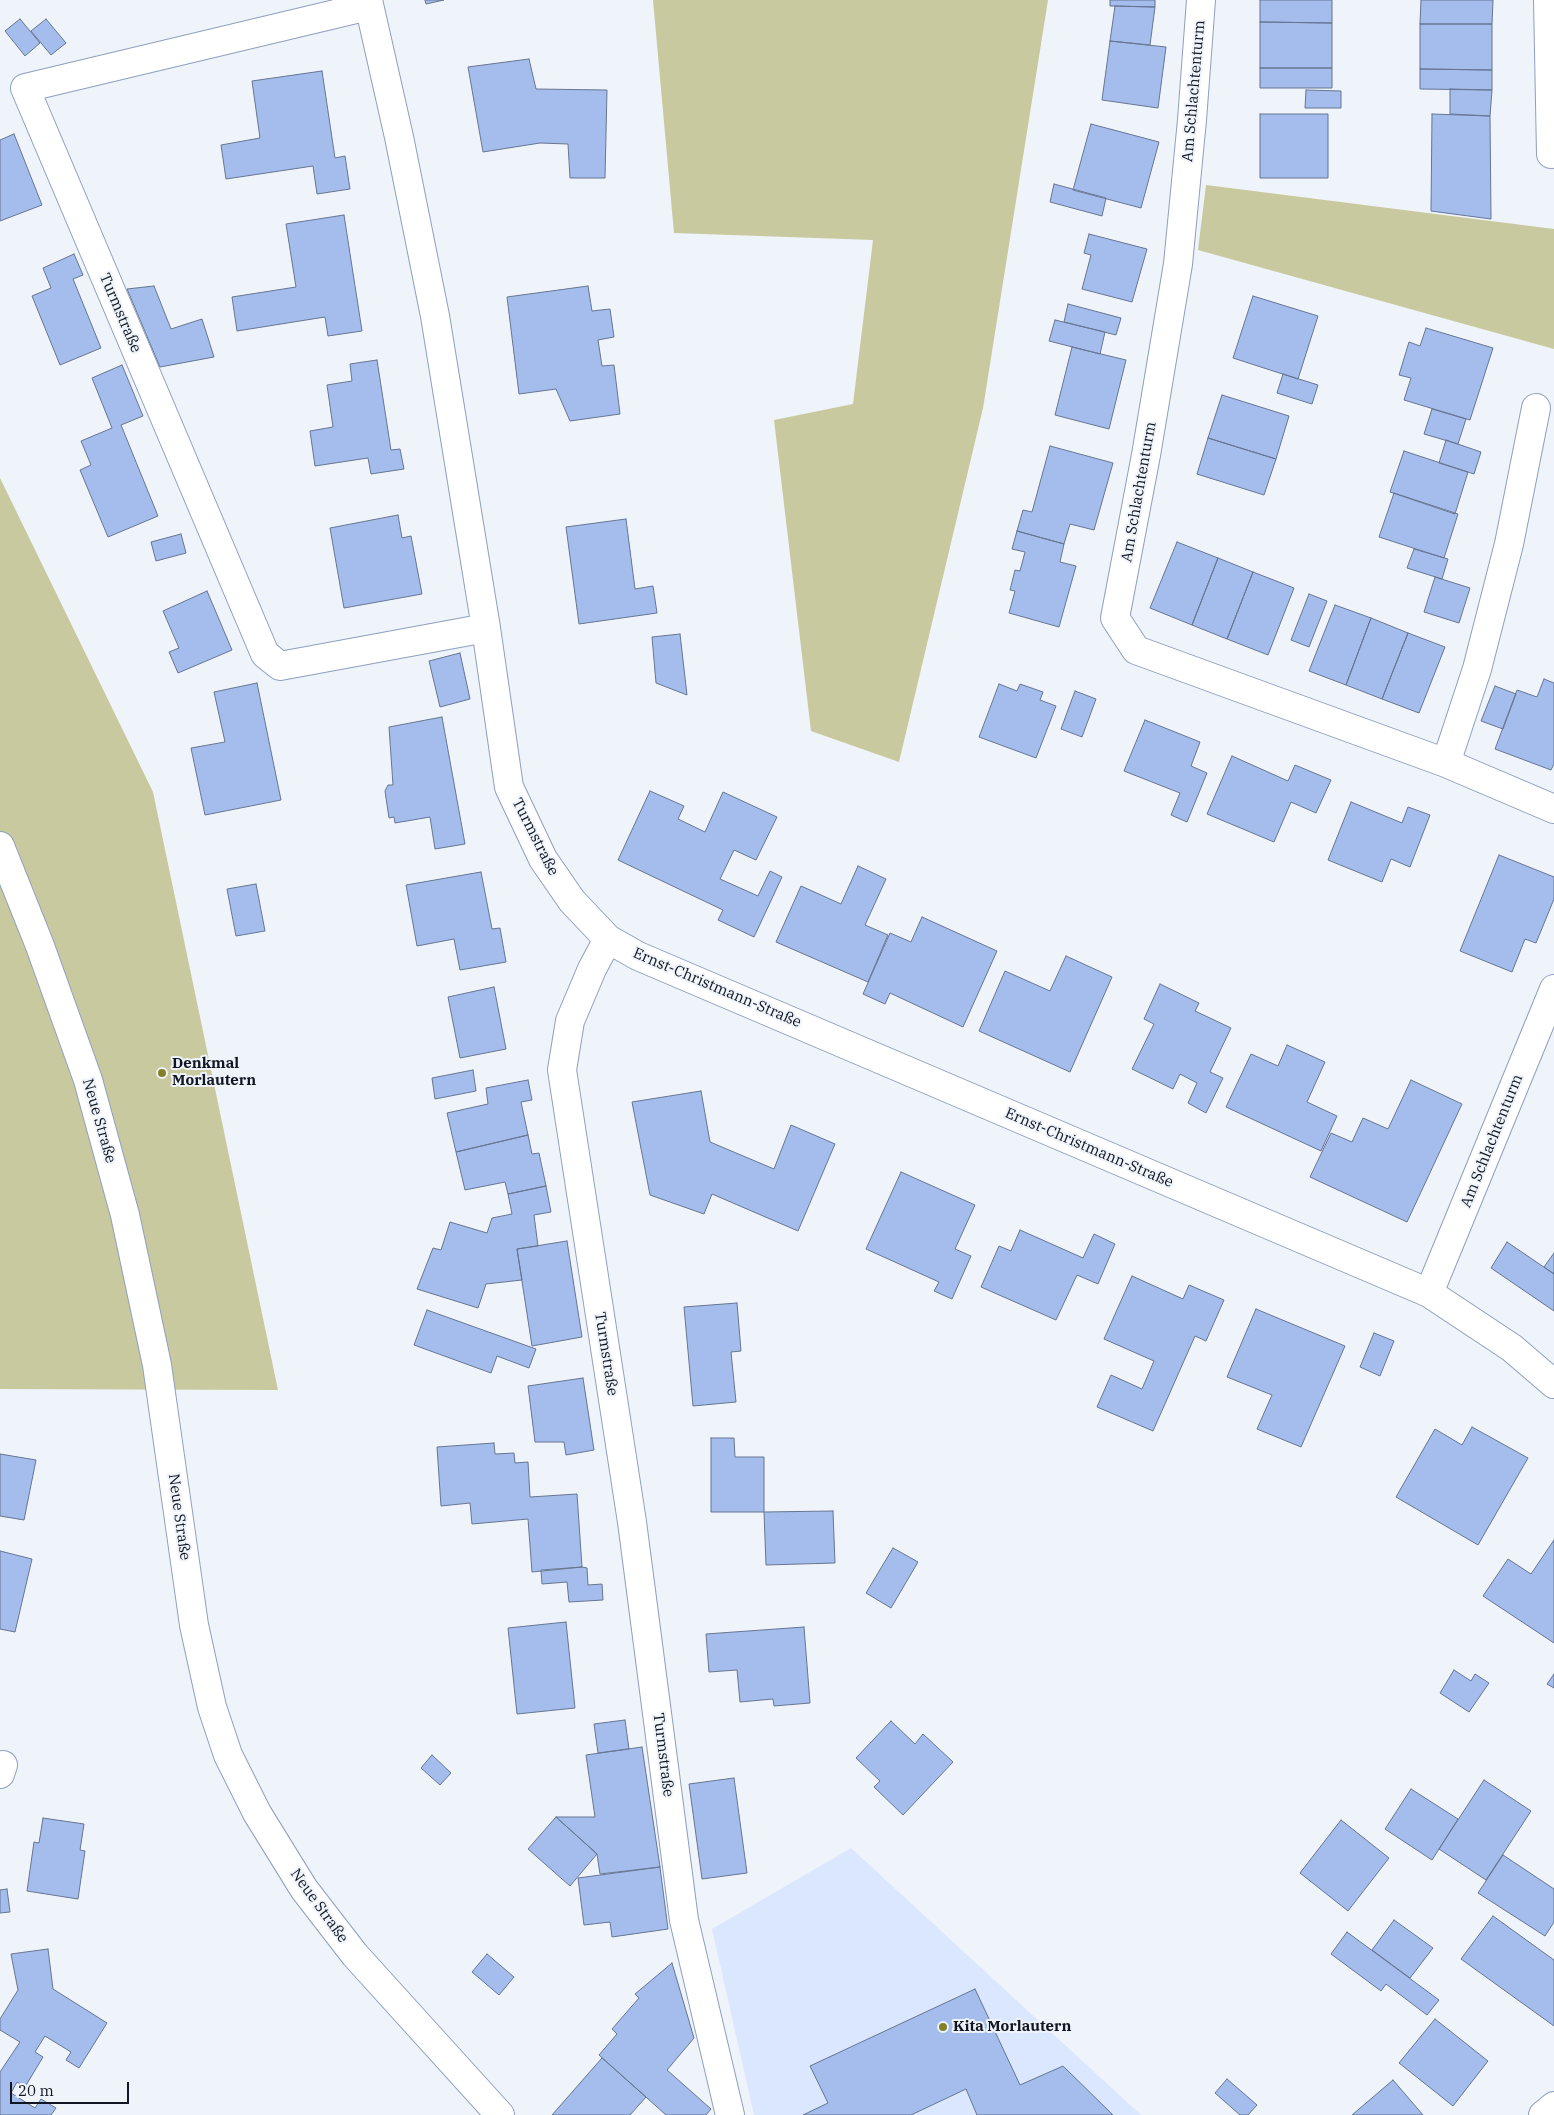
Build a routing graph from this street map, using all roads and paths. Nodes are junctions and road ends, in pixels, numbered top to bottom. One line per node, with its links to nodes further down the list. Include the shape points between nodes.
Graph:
1 (1201, 0): 7 (street, Am Schlachtenturm, via 1178,264 1115,618 1136,650)
2 (1548, 0): 4 (street)
3 (368, 3): 6 (street, Turmstraße, via 435,316); 6 (street, Turmstraße, via 24,88 265,654 280,666)
4 (1551, 154)
5 (1536, 408): 7 (street, via 1509,544 1477,669)
6 (486, 628): 10 (street, Turmstraße, via 510,787 543,859 572,901)
7 (1446, 763): 8 (street, Am Schlachtenturm)
8 (1554, 809)
9 (0, 846): 15 (street, Neue Straße, via 88,1080 125,1216 157,1365 194,1624 212,1707 228,1755 257,1813 304,1889 355,1955)
10 (608, 939): 12 (street, Ernst-Christmann-Straße, via 638,956); 16 (street, Turmstraße, via 570,1021 562,1070 632,1522 684,1920)
11 (1554, 989): 12 (street, Am Schlachtenturm)
12 (1429, 1293): 13 (street, Ernst-Christmann-Straße, via 1512,1348)
13 (1554, 1384)
14 (1554, 2106): 17 (street)
15 (500, 2115)
16 (730, 2115)
17 (1543, 2115)

